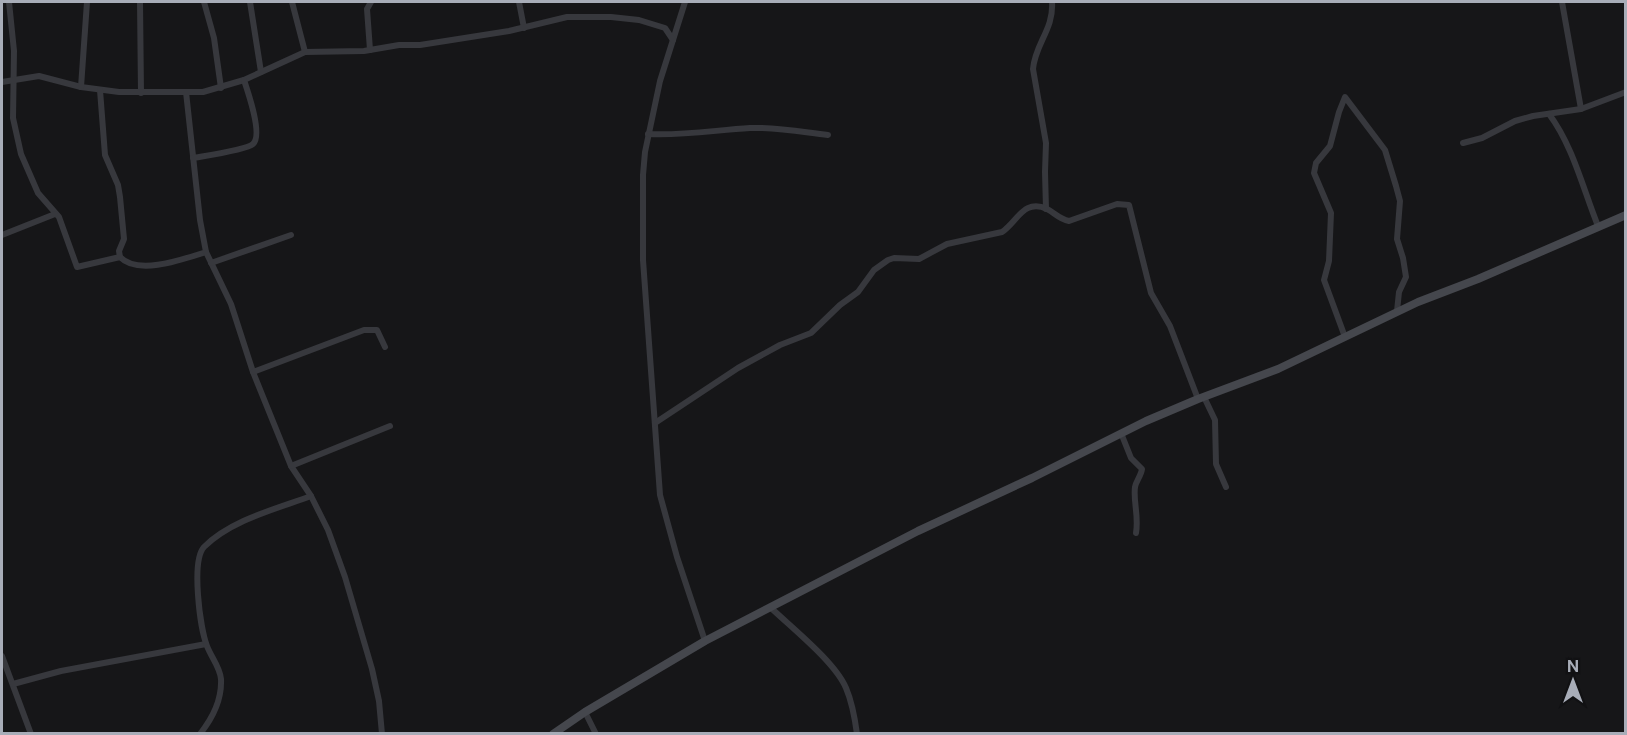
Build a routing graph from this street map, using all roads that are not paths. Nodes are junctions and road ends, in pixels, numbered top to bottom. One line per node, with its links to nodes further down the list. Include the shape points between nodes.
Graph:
1 (9, 2): 20 (street)
2 (87, 2): 22 (street)
3 (140, 2): 27 (street)
4 (204, 2): 23 (street)
5 (250, 2): 18 (street)
6 (292, 2): 17 (street)
7 (371, 2): 16 (street, via 367,9)
8 (519, 2): 13 (street)
9 (685, 2): 12 (street)
10 (1052, 2): 34 (street, via 1052,18 1033,69 1046,143)
11 (1562, 2): 28 (street)
12 (678, 25): 14 (street); 15 (street)
13 (524, 28): 14 (street, via 567,17 627,18); 16 (street)
14 (665, 28): 15 (street)
15 (673, 40): 30 (street)
16 (370, 50): 17 (street)
17 (305, 52): 18 (street)
18 (261, 72): 19 (street)
19 (244, 80): 23 (street); 33 (street, via 255,123 254,143)
20 (15, 81): 21 (street); 22 (street, via 39,76); 35 (street, via 13,117 21,154 38,193)
21 (2, 82)
22 (81, 87): 24 (street)
23 (221, 88): 25 (street)
24 (100, 90): 27 (street); 41 (street, via 105,155 120,197 124,239)
25 (186, 92): 27 (street); 33 (street)
26 (1626, 92): 28 (street)
27 (141, 93)
28 (1581, 109): 29 (street)
29 (1549, 114): 32 (street, via 1515,121); 37 (street, via 1572,157)
30 (648, 134): 31 (street, via 773,128); 48 (street, via 643,175 643,260)
31 (828, 135)
32 (1463, 143)
33 (193, 158): 40 (street)
34 (1046, 209): 47 (street, via 1069,221 1117,204 1129,205 1151,293); 48 (street, via 1027,208 1002,232 946,243 918,259 888,260 811,333 738,368)
35 (55, 214): 38 (street); 41 (street, via 77,267)
36 (1626, 215): 37 (street)
37 (1598, 226): 43 (street)
38 (2, 235)
39 (291, 235): 42 (street)
40 (206, 252): 41 (street, via 142,266); 42 (street)
41 (120, 257)
42 (211, 263): 46 (street, via 231,304)
43 (1397, 311): 44 (street); 44 (street, via 1399,292 1406,278 1397,239 1400,201 1385,150 1345,97 1330,146 1316,163 1314,173 1331,213 1324,280)
44 (1345, 337): 47 (street, via 1278,369)
45 (385, 347): 46 (street, via 377,330 364,330)
46 (253, 372): 51 (street)
47 (1201, 398): 50 (street); 52 (street, via 1215,420 1216,464)
48 (655, 423): 56 (street, via 660,495)
49 (390, 426): 51 (street)
50 (1121, 433): 54 (street, via 1131,458 1142,469 1135,486); 55 (street)
51 (291, 466): 53 (street)
52 (1226, 487)
53 (311, 496): 57 (street, via 242,523 202,549 198,560 199,592); 63 (street, via 345,577 372,669)
54 (1136, 533)
55 (770, 607): 56 (street); 66 (street, via 842,680)
56 (705, 641): 60 (street)
57 (206, 644): 59 (street); 62 (street, via 221,685 213,714)
58 (2, 656): 59 (street)
59 (13, 684): 61 (street)
60 (585, 712): 64 (street); 65 (street)
61 (31, 734)
62 (200, 734)
63 (382, 734)
64 (554, 734)
65 (596, 734)
66 (857, 734)

